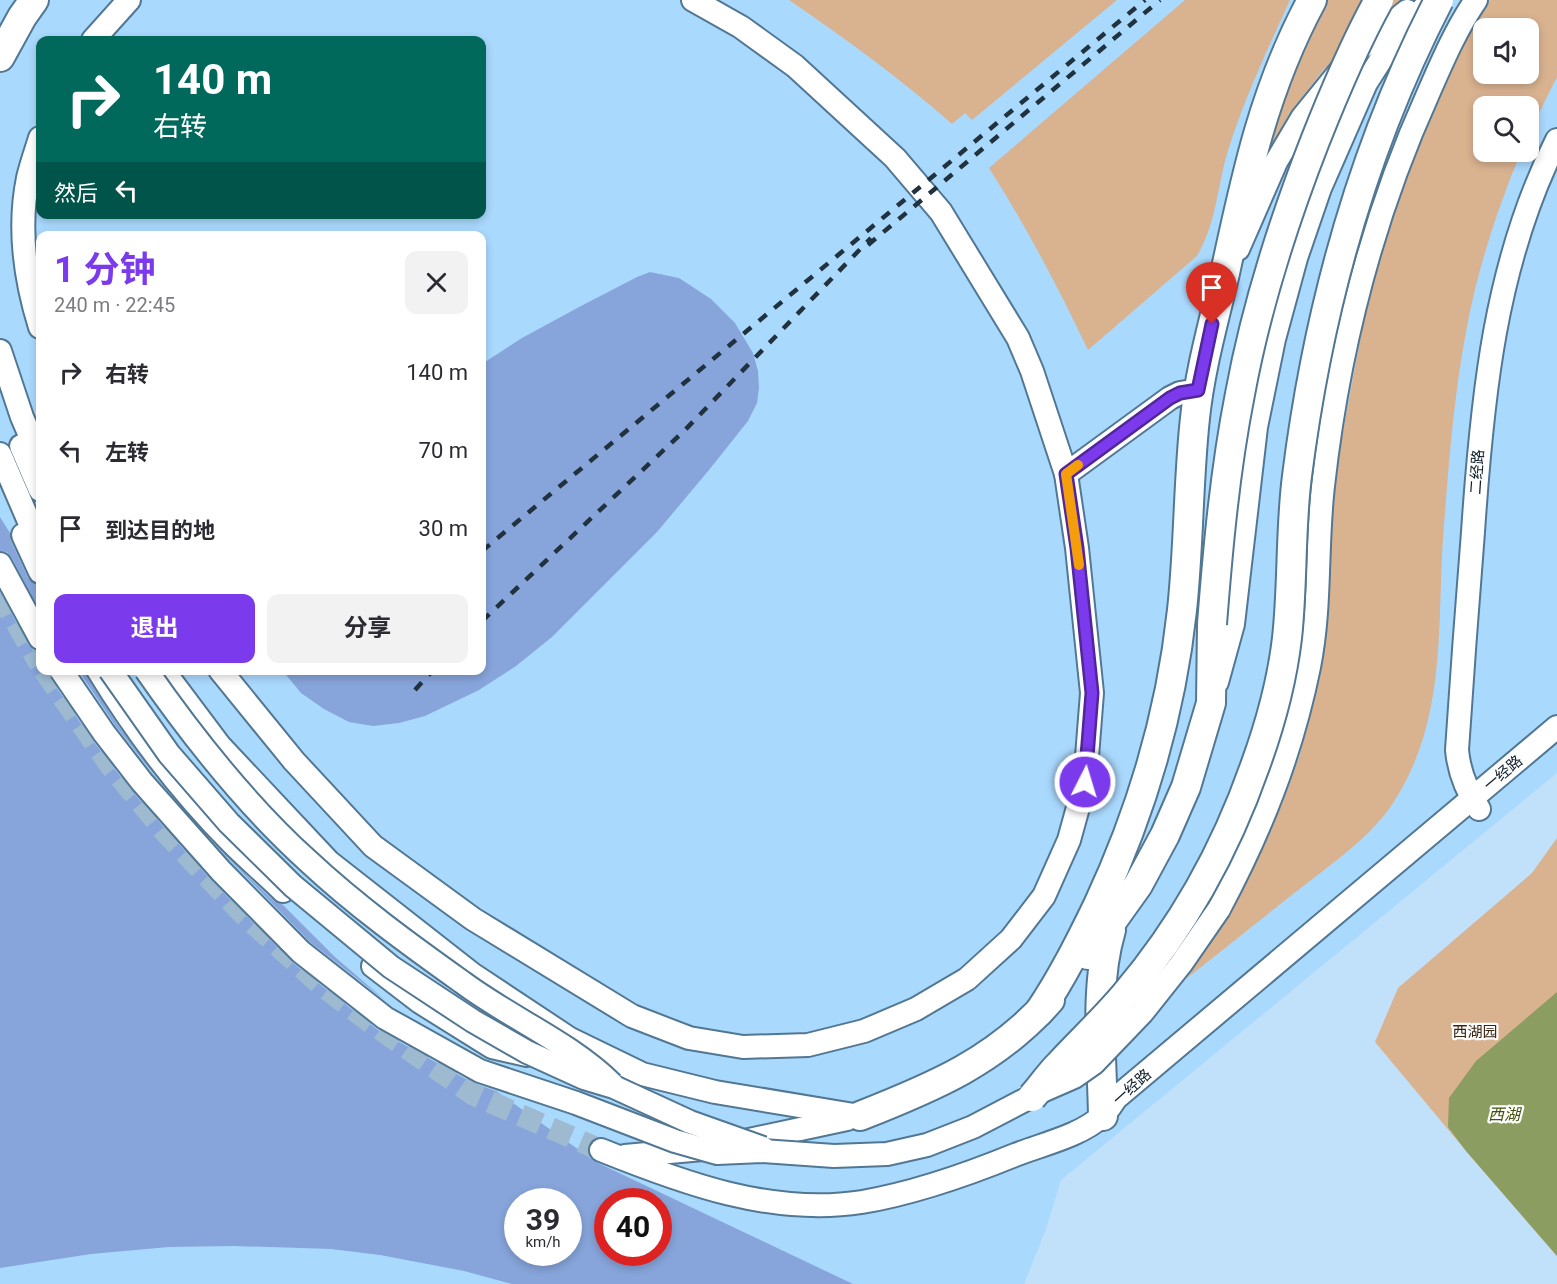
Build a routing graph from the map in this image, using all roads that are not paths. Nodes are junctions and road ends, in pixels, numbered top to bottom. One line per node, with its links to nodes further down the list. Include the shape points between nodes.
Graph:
1 (34, 0): 11 (highway)
2 (129, 0): 10 (street)
3 (693, 0): 21 (street, via 741,27 795,66 895,158 941,212 1018,338)
4 (1312, 0): 14 (highway, via 1280,65 1261,121)
5 (1379, 0): 34 (highway, bridge, via 1344,69 1297,187 1243,376 1226,476 1212,624)
6 (1423, 0): 14 (street, via 1354,54 1302,118 1276,162)
7 (1431, 0): 34 (street, via 1396,38 1366,83 1327,171 1299,250 1260,405 1233,624)
8 (1439, 0): 42 (highway, bridge, via 1373,150 1322,324 1296,482 1284,655 1253,772 1223,845 1164,945 1125,996)
9 (1476, 0): 42 (street, bridge, via 1449,46 1419,112 1390,189 1352,316 1321,502 1313,641 1298,717 1269,807 1219,909 1165,985 1129,1028 1082,1072)
10 (97, 36)
11 (0, 57)
12 (1557, 140): 37 (street, 二经路, via 1511,254 1480,434 1457,750 1459,767)
13 (36, 152): 15 (street, via 28,179 22,243)
14 (1222, 283): 17 (highway)
15 (36, 314)
16 (0, 351): 19 (street)
17 (1198, 390): 21 (street, via 1170,398); 39 (highway, via 1182,609 1157,747 1118,861 1079,945)
18 (0, 395): 22 (street)
19 (36, 450)
20 (0, 454): 24 (street)
21 (1066, 474): 33 (street, via 1092,693 1085,782 1069,840 1044,896 1011,939 967,979 916,1009 864,1031 808,1045 743,1047 689,1038 632,1016 473,919 374,846 294,761)
22 (36, 480)
23 (0, 487): 26 (street)
24 (36, 537)
25 (0, 564): 27 (street)
26 (36, 564)
27 (36, 631)
28 (64, 675): 45 (street, bridge, via 142,782 220,871 301,952 385,1018 480,1071 675,1141 720,1153)
29 (101, 675): 40 (street, via 175,779 232,844 290,897 420,1002 492,1047 591,1070)
30 (113, 675): 41 (street, bridge, via 160,742 209,802 258,853 336,923 411,981 494,1034 579,1076)
31 (150, 675): 41 (street, bridge, via 211,758 316,869 462,983 587,1061)
32 (167, 675): 40 (street, via 220,746 329,862 472,974 570,1039)
33 (224, 675)
34 (1211, 703): 38 (highway, via 1173,819 1138,885)
35 (1557, 728): 37 (street, 一经路)
36 (1557, 747): 37 (street, 一经路)
37 (1476, 804): 44 (street, 一经路, via 1149,1090 1125,1109)
38 (1117, 915): 39 (highway); 44 (highway, via 1101,982)
39 (1039, 1012): 43 (highway, via 960,1073)
40 (642, 1074): 43 (street, via 715,1092)
41 (620, 1089): 45 (street, bridge, via 690,1122)
42 (1032, 1097): 45 (street, bridge, via 966,1130 897,1152 834,1156)
43 (860, 1116): 44 (street, 一经路, via 693,1150 621,1156 601,1150 693,1184 743,1197 803,1205 861,1202 968,1174 1080,1131)
44 (1103, 1116)
45 (771, 1152)

